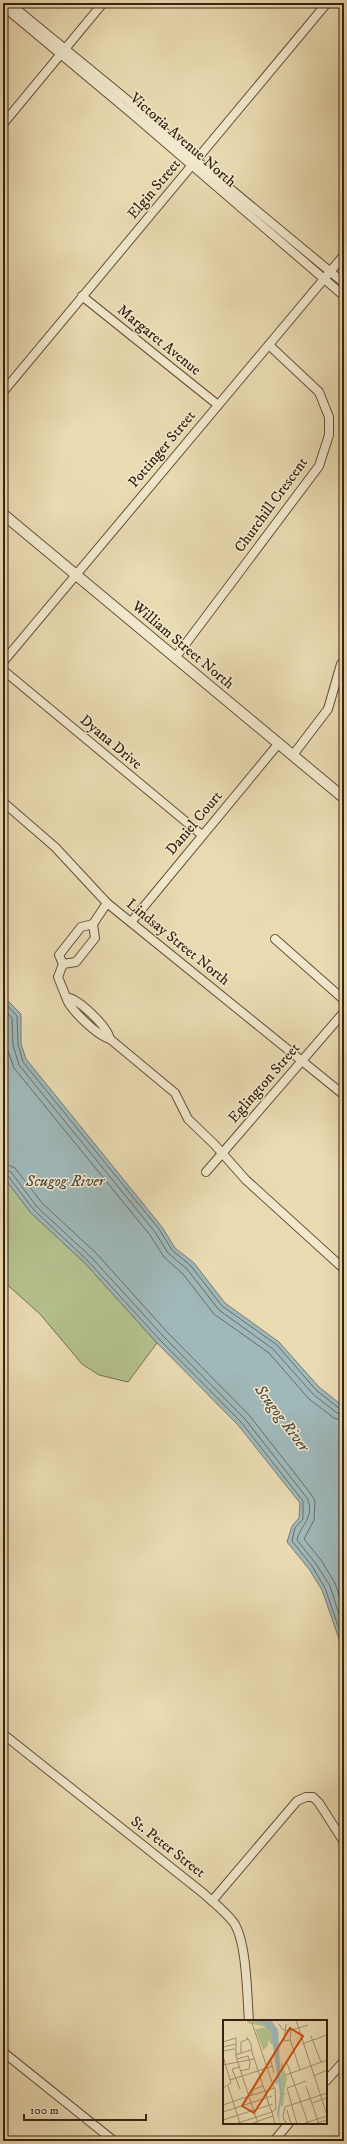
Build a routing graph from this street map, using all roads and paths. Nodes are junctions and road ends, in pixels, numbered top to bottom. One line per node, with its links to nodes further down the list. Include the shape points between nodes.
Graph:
1 (9, 3): 5 (street, Victoria Avenue North)
2 (103, 3): 5 (street)
3 (327, 3): 7 (street, Elgin Street)
4 (3, 6): 5 (street, Victoria Avenue North)
5 (62, 52): 6 (street); 7 (street, Victoria Avenue North)
6 (3, 124)
7 (194, 163): 9 (street, Victoria Avenue North); 10 (street, Victoria Avenue North); 12 (street, Elgin Street)
8 (344, 255): 9 (street, Pottinger Street)
9 (331, 272): 10 (street, Pottinger Street); 11 (street, Victoria Avenue North)
10 (324, 279): 13 (street, Victoria Avenue North); 14 (street, Pottinger Street)
11 (344, 282)
12 (82, 296): 15 (street, Elgin Street); 16 (street, Margaret Avenue)
13 (344, 296)
14 (269, 345): 16 (street, Pottinger Street); 19 (street, Churchill Crescent, via 319,392 328,418 329,435 319,466)
15 (3, 392)
16 (218, 405): 18 (street, Pottinger Street)
17 (3, 514): 18 (street, William Street North)
18 (76, 575): 19 (street, William Street North); 21 (street, Pottinger Street)
19 (175, 658): 23 (street, William Street North)
20 (344, 660): 24 (street, via 328,709)
21 (3, 662)
22 (3, 670): 27 (street, Dyana Drive)
23 (279, 743): 24 (street, William Street North); 27 (street, Daniel Court)
24 (293, 755): 25 (street, William Street North)
25 (344, 798)
26 (3, 802): 28 (street, Lindsay Street North, via 55,847)
27 (202, 835): 29 (street, Daniel Court)
28 (107, 903): 29 (street, Lindsay Street North); 30 (street)
29 (132, 921): 35 (street, Lindsay Street North)
30 (93, 924): 32 (street, via 81,927 59,955); 32 (street, via 96,938 76,962)
31 (275, 939): 33 (street)
32 (63, 964): 37 (street, via 58,977 66,997 73,999 90,1019 108,1032 110,1039 175,1093 188,1118)
33 (344, 1000)
34 (344, 1012): 35 (street, Eglington Street)
35 (302, 1062): 36 (street, Lindsay Street North); 37 (street, Eglington Street)
36 (344, 1095)
37 (222, 1153): 38 (street, Eglington Street); 39 (street, via 246,1180)
38 (206, 1172)
39 (344, 1269)
40 (3, 1734): 42 (street, St. Peter Street)
41 (344, 1842): 42 (street, via 319,1803 313,1797 306,1797 298,1801)
42 (212, 1901): 43 (street, St. Peter Street, via 234,1924 242,1943)
43 (249, 2020)
44 (3, 2052): 48 (street)
45 (344, 2061): 46 (street)
46 (327, 2080)
47 (288, 2124): 49 (street)
48 (114, 2141)
49 (274, 2141)

